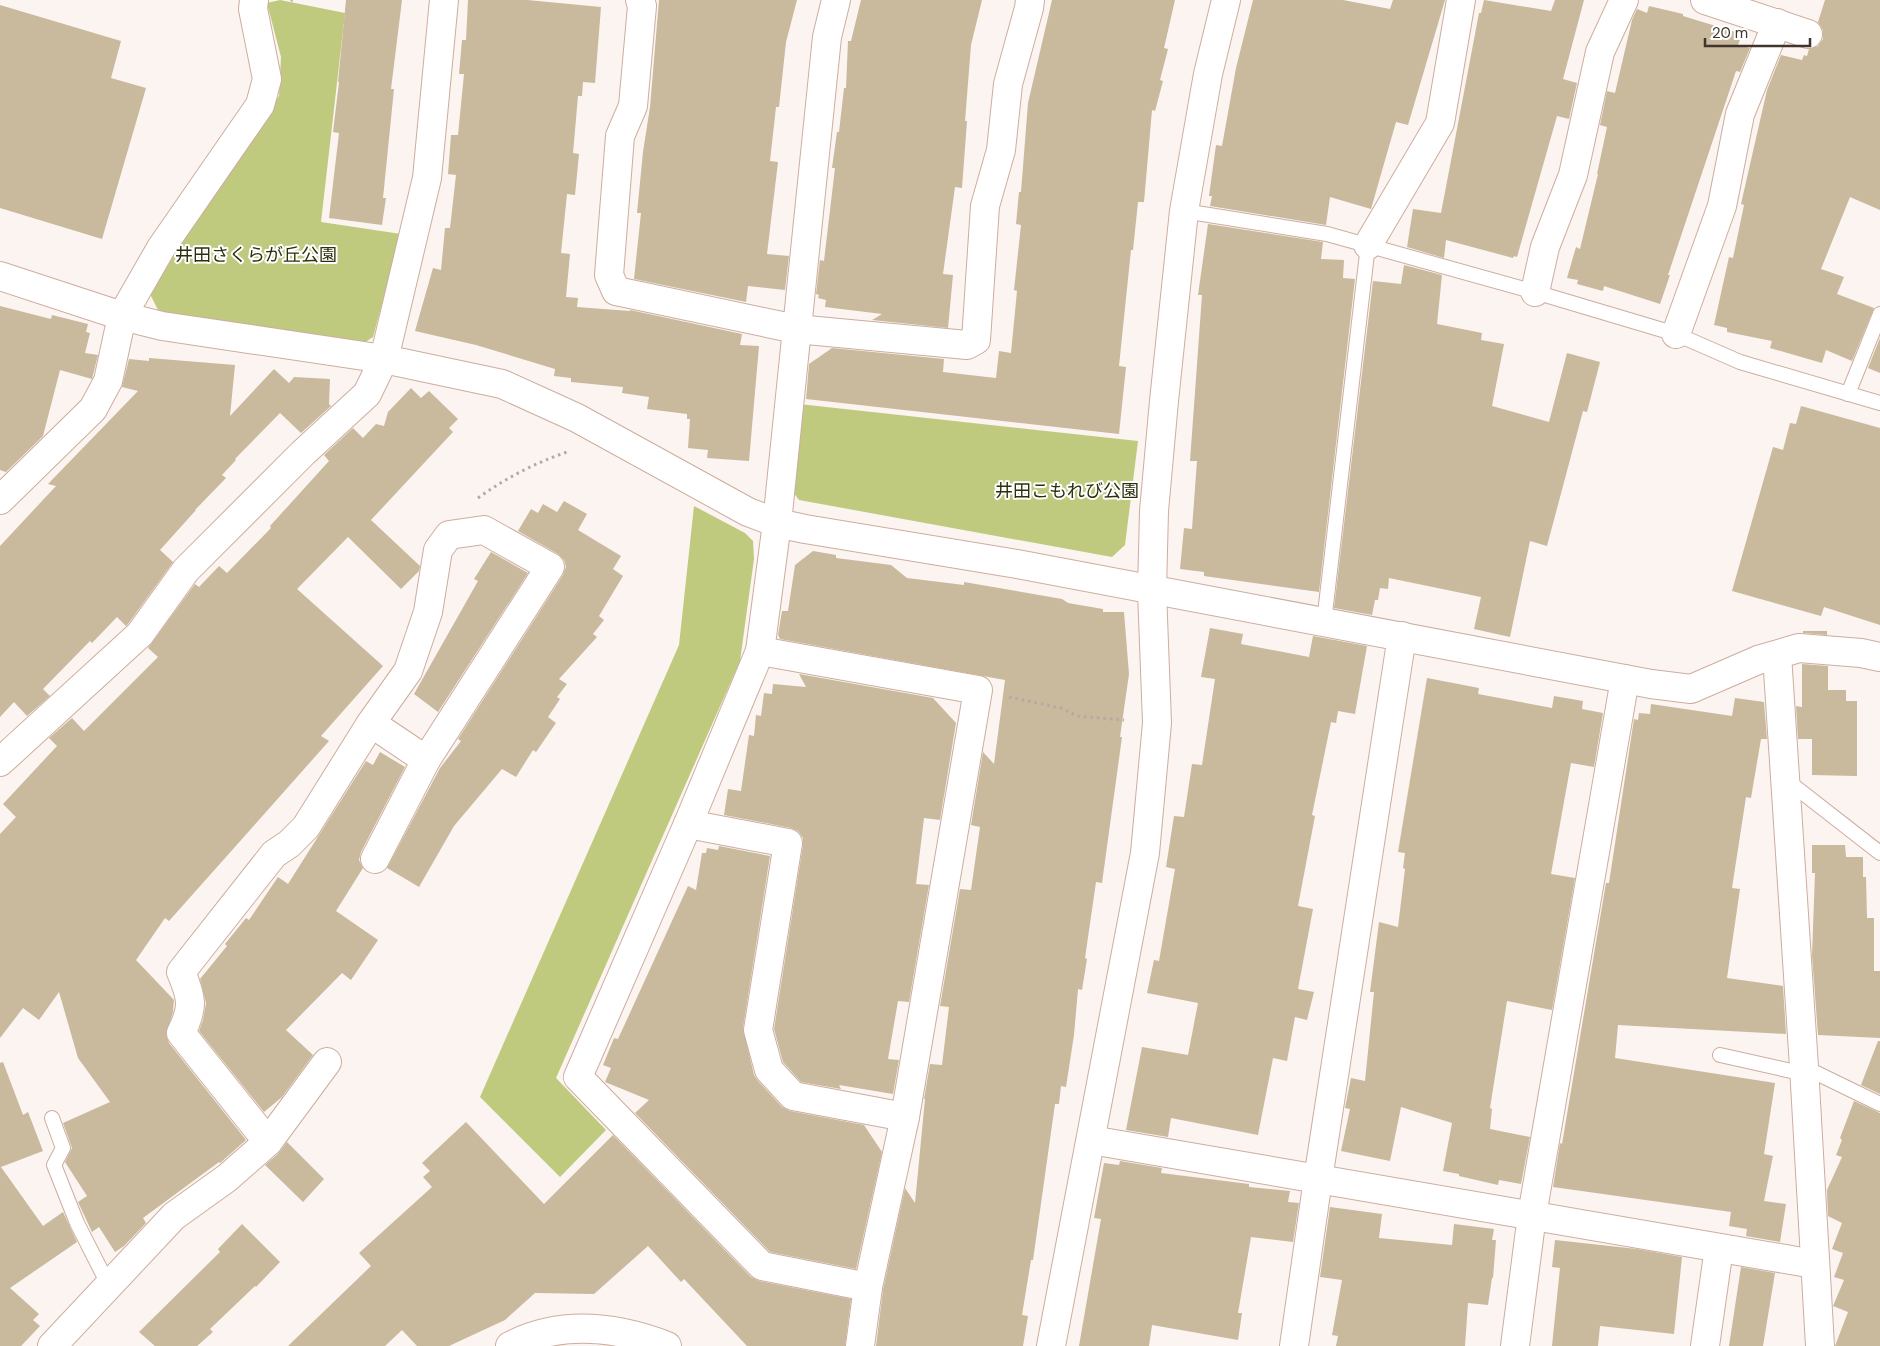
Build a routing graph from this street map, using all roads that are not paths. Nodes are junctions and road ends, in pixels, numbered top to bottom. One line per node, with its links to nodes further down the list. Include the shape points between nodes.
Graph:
1 (254, 0): 17 (street, via 267,79 260,105 161,248)
2 (444, 0): 20 (street, via 426,178)
3 (640, 0): 18 (street, via 633,106 620,136 609,275 616,291)
4 (836, 0): 18 (street, via 827,37)
5 (1030, 0): 18 (street, via 1008,84 1002,150 986,206 976,340 967,345)
6 (1226, 0): 12 (street, via 1208,74)
7 (1461, 0): 13 (street, via 1440,123)
8 (1624, 0): 15 (street, via 1600,52 1573,174 1544,248)
9 (1705, 0): 10 (street)
10 (1777, 23): 11 (street); 19 (street, via 1740,114 1722,206)
11 (1808, 34)
12 (1184, 211): 13 (lane, via 1327,234); 25 (street, via 1154,510)
13 (1368, 245): 15 (lane); 26 (lane)
14 (0, 276): 17 (street)
15 (1535, 292): 19 (lane)
16 (1880, 314): 21 (lane)
17 (122, 316): 20 (street, via 162,326); 23 (street, via 108,382 93,409)
18 (796, 329): 24 (street)
19 (1676, 334): 21 (lane, via 1740,362)
20 (384, 359): 24 (street, via 502,384 577,418 748,512); 34 (street, via 367,394 302,453 186,570 140,634)
21 (1848, 394): 22 (lane)
22 (1880, 403)
23 (0, 500)
24 (777, 523): 25 (street); 28 (street)
25 (1152, 591): 26 (street); 45 (street, via 1157,723 1145,853)
26 (1324, 622): 27 (street)
27 (1402, 636): 31 (street); 47 (street)
28 (760, 651): 36 (street); 43 (street, via 978,690)
29 (1777, 655): 30 (street, via 1799,648); 31 (street, via 1691,689); 35 (street)
30 (1880, 656)
31 (1625, 679): 48 (street)
32 (371, 723): 33 (street); 33 (street, via 408,671 428,612 438,550 448,535 484,530 550,567); 46 (street, via 306,827 274,854 181,972 189,992 190,1016 181,1033)
33 (426, 760): 38 (street)
34 (0, 762)
35 (1784, 779): 37 (lane); 41 (street)
36 (688, 824): 43 (street, via 788,843 758,1030 769,1070 793,1096); 52 (street, via 578,1077 762,1266)
37 (1880, 853)
38 (375, 859)
39 (1720, 1055): 41 (lane)
40 (327, 1062): 46 (street)
41 (1805, 1070): 42 (lane); 50 (street)
42 (1880, 1104)
43 (905, 1117): 52 (street)
44 (52, 1118): 51 (lane, via 63,1148 54,1165 76,1223)
45 (1091, 1140): 47 (street); 57 (street)
46 (268, 1142): 51 (street, via 227,1178 174,1216)
47 (1318, 1179): 48 (street); 58 (street)
48 (1532, 1216): 49 (street); 59 (street)
49 (1719, 1248): 50 (street); 60 (street)
50 (1814, 1264): 61 (street)
51 (109, 1286): 53 (street)
52 (868, 1287): 56 (street)
53 (52, 1346)
54 (510, 1346): 55 (street, via 557,1329 591,1328 622,1332)
55 (667, 1346)
56 (860, 1346)
57 (1051, 1346)
58 (1294, 1346)
59 (1515, 1346)
60 (1705, 1346)
61 (1820, 1346)

